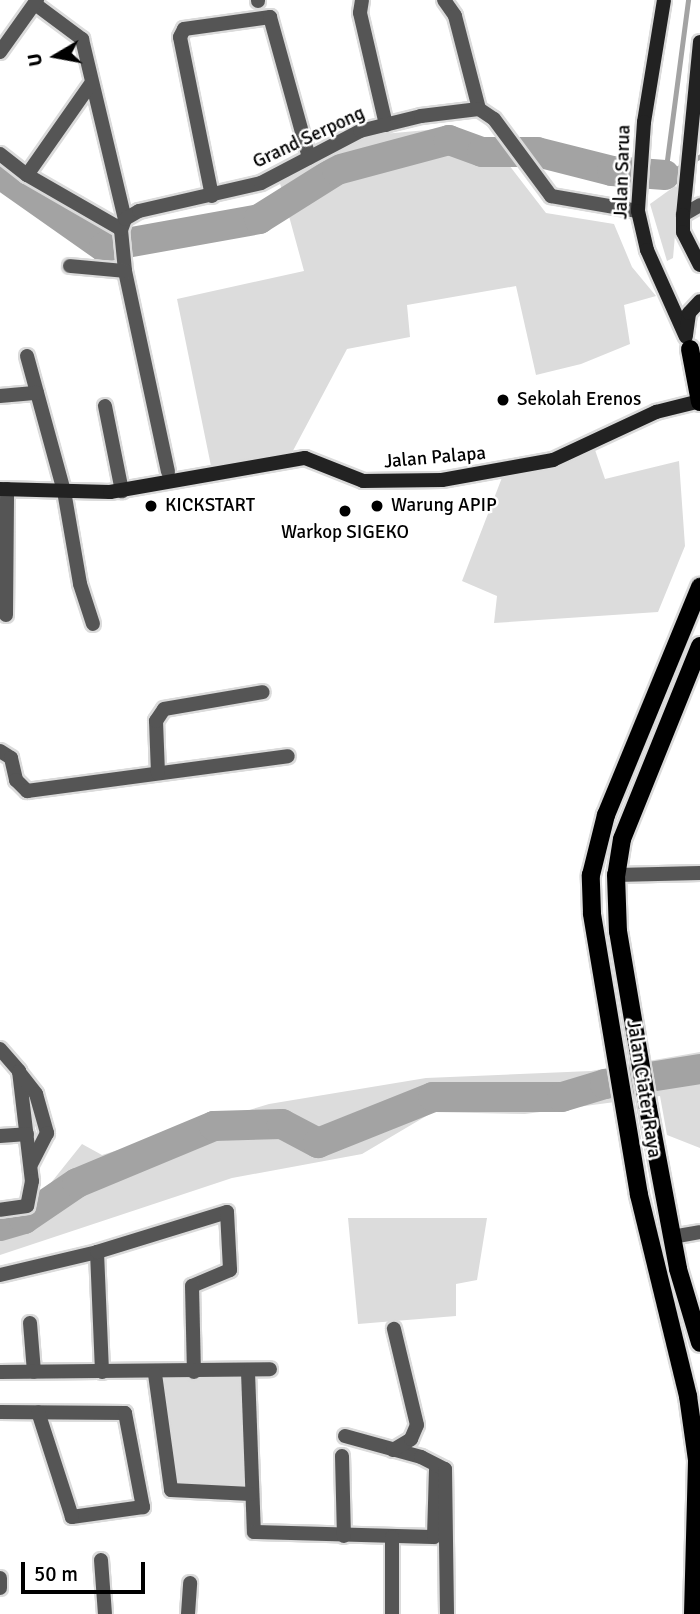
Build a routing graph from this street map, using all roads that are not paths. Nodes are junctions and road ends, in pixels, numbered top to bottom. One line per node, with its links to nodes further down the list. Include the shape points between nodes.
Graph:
1 (362, 0): 9 (street, via 360,13)
2 (444, 0): 8 (street, via 455,16)
3 (664, 0): 15 (street, Jalan Sarua, via 640,152)
4 (36, 2): 6 (street); 7 (street, via 82,39)
5 (700, 42): 16 (street)
6 (0, 52)
7 (92, 82): 12 (street); 17 (street)
8 (478, 109): 9 (street, Grand Serpong); 15 (street, via 494,119 551,196)
9 (386, 125): 11 (street, Grand Serpong, via 360,131)
10 (0, 154): 12 (street)
11 (309, 158): 13 (street, Grand Serpong, via 269,180); 13 (street, via 270,17 184,29 181,43)
12 (27, 175): 17 (street)
13 (212, 195): 17 (street, Grand Serpong, via 139,211)
14 (700, 205): 16 (street)
15 (638, 206): 22 (street, Jalan Sarua, via 646,250)
16 (683, 215): 18 (street, via 683,232)
17 (122, 226): 20 (street)
18 (700, 265)
19 (70, 266): 20 (street)
20 (125, 268): 28 (street)
21 (700, 301): 22 (street, via 690,313)
22 (692, 349): 26 (main road)
23 (27, 356): 24 (street)
24 (37, 393): 25 (street); 30 (street)
25 (0, 396)
26 (700, 402): 31 (street, Jalan Palapa, via 656,412 553,460 442,480 363,481 299,458)
27 (105, 406): 31 (street)
28 (168, 471)
29 (4, 489): 30 (street, Jalan Palapa); 33 (street)
30 (64, 491): 31 (street, Jalan Palapa); 34 (street, via 80,584)
31 (122, 491)
32 (700, 587): 79 (main road, Jalan Ciater Raya, via 595,846 592,914 646,1230 688,1396 697,1460)
33 (6, 615)
34 (93, 624)
35 (700, 646): 41 (main road, Jalan Ciater Raya, via 626,827)
36 (263, 692): 39 (street, via 164,709 156,721)
37 (0, 751): 39 (street, via 11,758 16,780 27,791)
38 (288, 756): 39 (street)
39 (158, 773)
40 (700, 873): 41 (street)
41 (616, 875): 49 (main road, Jalan Ciater Raya, via 618,931)
42 (0, 1050): 43 (street)
43 (19, 1071): 44 (street); 46 (street, via 36,1094 47,1133)
44 (27, 1134): 45 (street); 46 (street)
45 (0, 1136)
46 (31, 1164): 47 (street, via 27,1206)
47 (0, 1210)
48 (700, 1232): 49 (street)
49 (672, 1237): 54 (main road, Jalan Ciater Raya)
50 (97, 1252): 51 (street); 57 (street); 58 (street, via 229,1213 230,1270 192,1286)
51 (0, 1275)
52 (30, 1323): 56 (street)
53 (394, 1329): 65 (street, via 416,1424 411,1439)
54 (700, 1343)
55 (270, 1369): 59 (street)
56 (34, 1372): 57 (street); 60 (street)
57 (102, 1372): 61 (street)
58 (194, 1372): 59 (street); 61 (street)
59 (248, 1372): 68 (street)
60 (0, 1373)
61 (155, 1374): 68 (street, via 171,1490)
62 (0, 1412): 63 (street)
63 (38, 1412): 63 (street, via 72,1517 143,1507 124,1413)
64 (345, 1436): 65 (street)
65 (393, 1450): 78 (street, via 442,1465 447,1474)
66 (342, 1456): 69 (street)
67 (436, 1470): 70 (street, via 437,1534 431,1538)
68 (251, 1494): 69 (street, via 254,1532)
69 (344, 1536): 70 (street)
70 (392, 1536): 77 (street)
71 (102, 1560): 75 (street)
72 (0, 1578): 74 (street)
73 (190, 1583): 76 (street)
74 (0, 1588)
75 (105, 1614)
76 (188, 1614)
77 (392, 1614)
78 (447, 1614)
79 (694, 1614)

